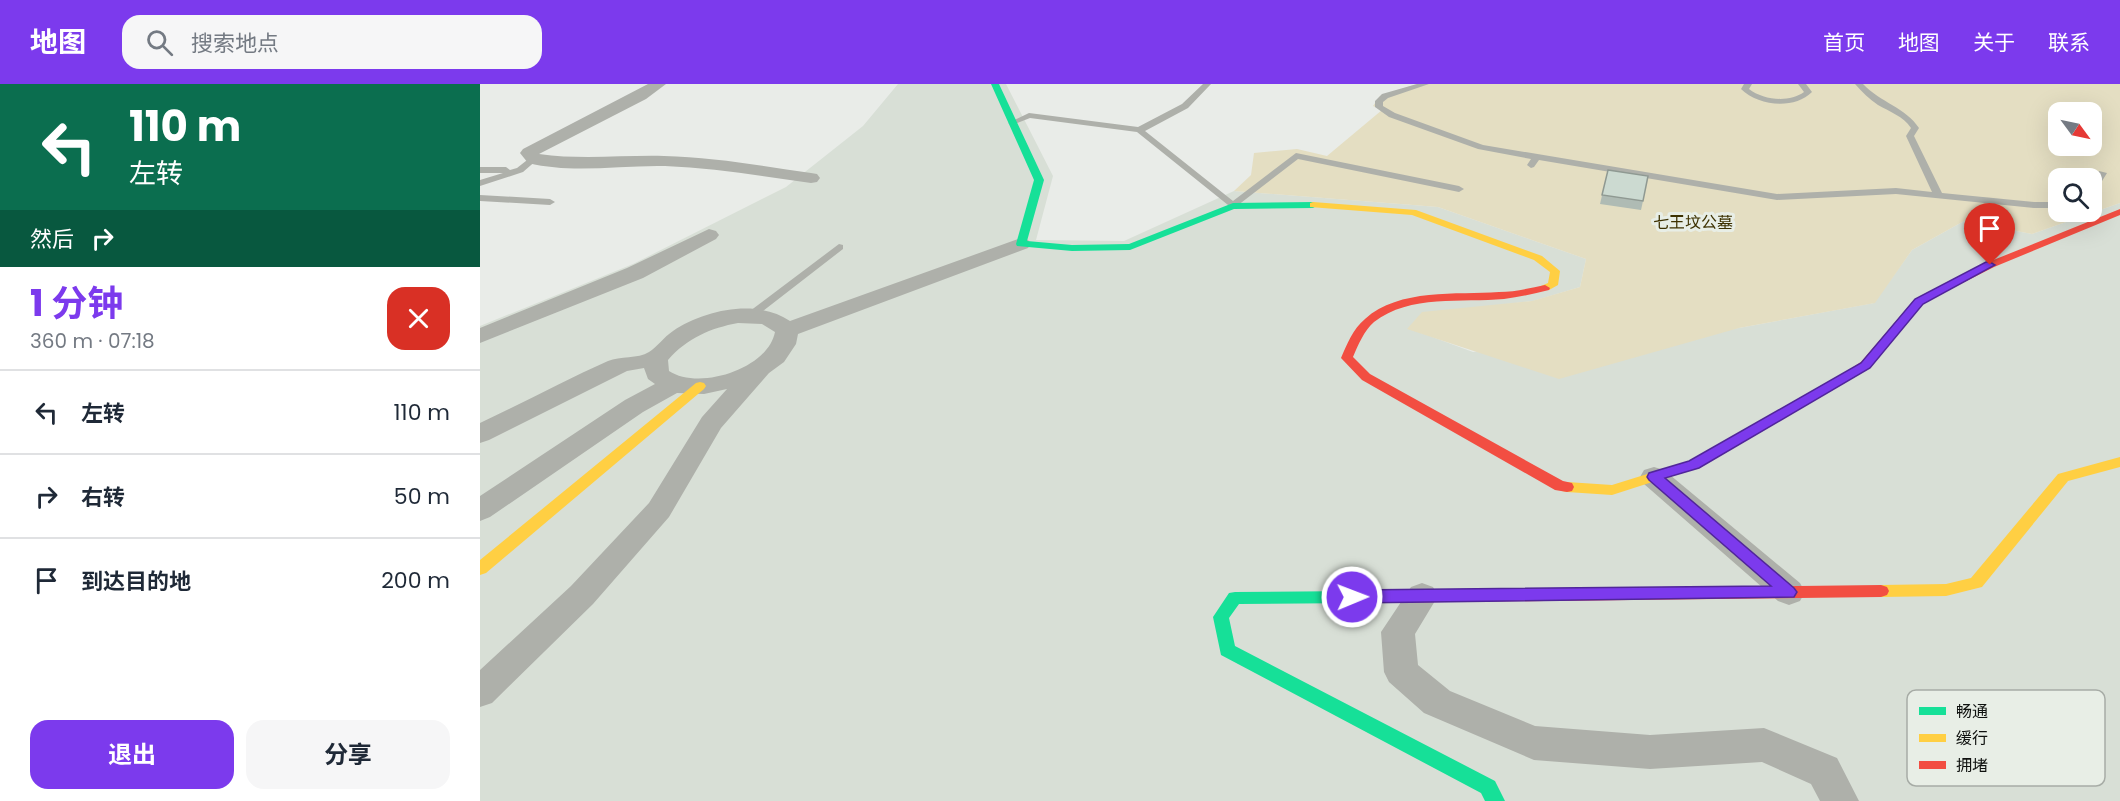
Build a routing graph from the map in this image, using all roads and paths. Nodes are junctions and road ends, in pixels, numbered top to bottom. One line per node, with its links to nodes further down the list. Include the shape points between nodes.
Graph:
1 (658, 84): 10 (street, via 536,148 529,153)
2 (995, 84): 8 (street)
3 (1207, 84): 9 (lane, via 1180,111)
4 (1425, 84): 15 (lane, via 1385,96 1379,107 1423,127 1533,161 1778,197 1896,191)
5 (1748, 84): 6 (lane, via 1745,89 1749,93 1782,100 1804,96 1808,92)
6 (1802, 84)
7 (1859, 84): 15 (lane, via 1880,103 1912,122 1915,128 1910,136)
8 (1012, 123): 9 (lane, via 1029,115); 22 (street, via 1039,180)
9 (1139, 130): 19 (lane)
10 (527, 164): 11 (lane); 12 (street, via 663,161); 13 (lane)
11 (480, 170)
12 (811, 178)
13 (480, 183)
14 (1459, 189): 19 (lane, via 1296,156)
15 (1938, 195): 18 (lane)
16 (480, 198): 17 (lane)
17 (550, 202)
18 (2048, 205)
19 (1233, 206): 22 (street, via 1130,248); 32 (street, via 1310,205 1413,212 1538,258 1555,271 1553,285 1527,293 1395,306 1372,317 1347,358 1366,377 1560,486 1612,490)
20 (2120, 212): 32 (street, via 1990,265 1919,301 1865,365 1694,464)
21 (709, 235): 26 (street, via 635,273)
22 (1021, 243): 25 (street)
23 (839, 247): 24 (lane)
24 (750, 316): 25 (street, via 764,316); 27 (street, via 721,319 688,331 668,344)
25 (787, 330): 28 (street, via 783,348)
26 (480, 336)
27 (656, 359): 29 (street, via 657,374); 30 (street, via 620,364)
28 (760, 368): 29 (street, via 733,380); 37 (street, via 711,423 659,510 582,595)
29 (687, 385): 33 (street, via 634,406); 34 (street)
30 (480, 434)
31 (2120, 462): 35 (street, via 2063,477 1976,583 1946,590)
32 (1654, 477): 35 (street)
33 (480, 510)
34 (480, 569)
35 (1789, 592): 36 (street)
36 (1422, 596): 38 (street, via 1234,598 1221,617 1227,650 1488,787); 39 (street, via 1398,632 1401,672 1437,702 1534,743 1650,752 1764,745 1824,771)
37 (480, 692)
38 (1494, 801)
39 (1840, 801)

